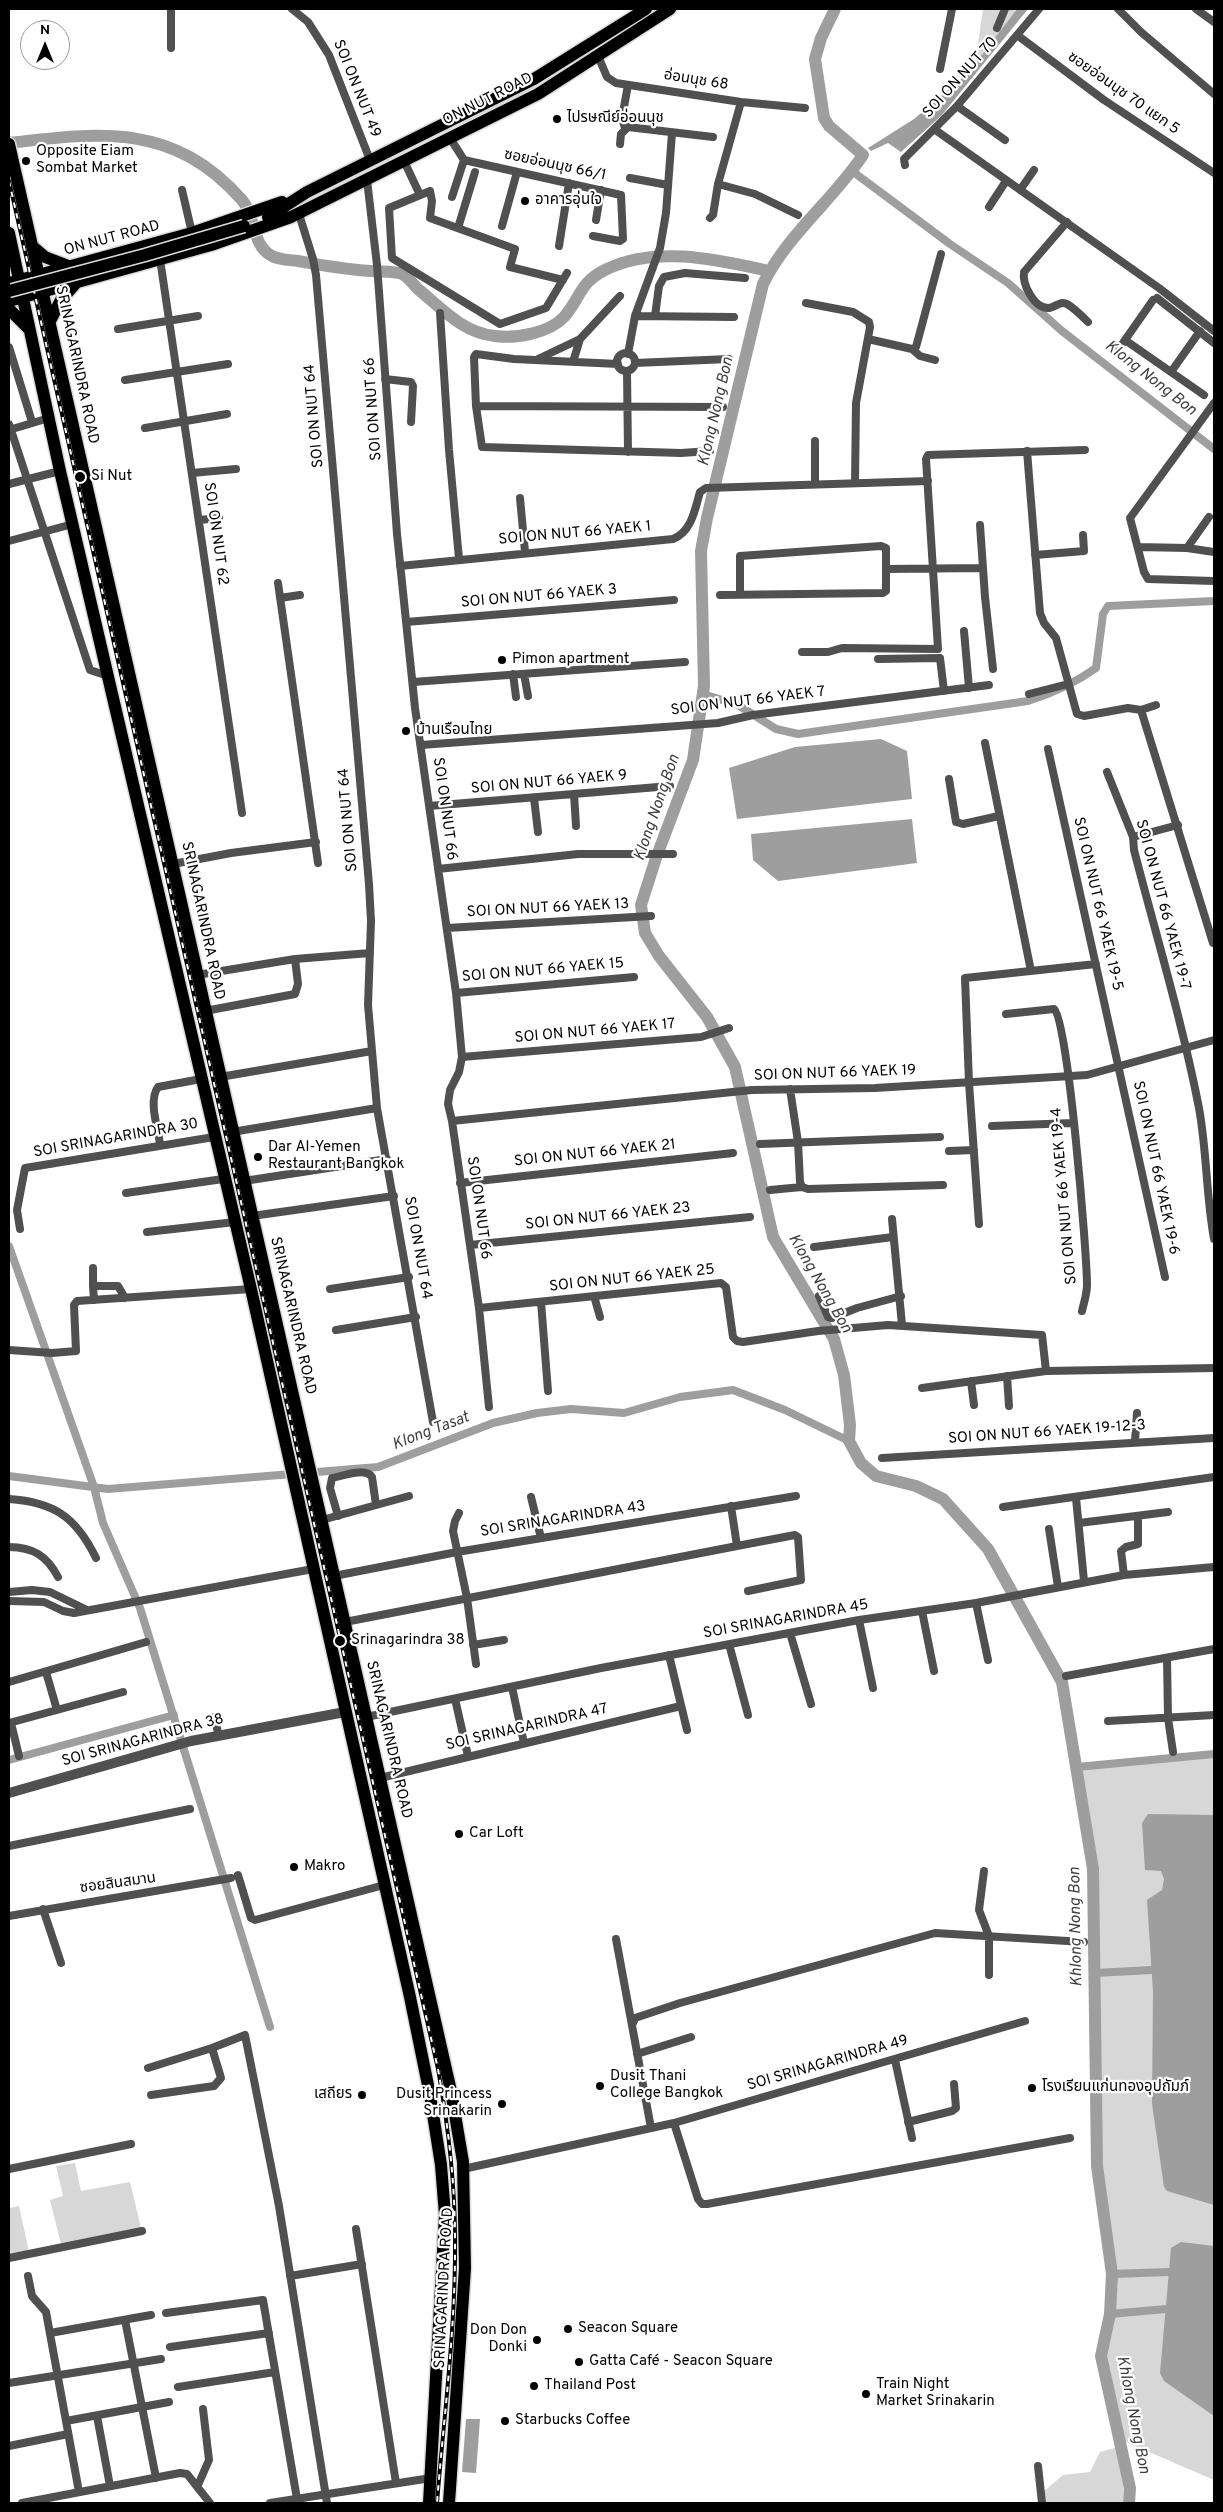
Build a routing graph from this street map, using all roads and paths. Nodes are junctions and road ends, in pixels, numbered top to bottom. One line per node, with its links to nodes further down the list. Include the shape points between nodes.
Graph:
1 (171, 9): 13 (street)
2 (292, 9): 29 (street, SOI ON NUT 49, via 308,22 329,54)
3 (646, 9): 29 (main road, ON NUT ROAD, via 527,83)
4 (670, 9): 14 (main road, ON NUT ROAD)
5 (952, 9): 15 (street)
6 (1005, 9): 11 (street)
7 (1039, 9): 12 (street, SOI ON NUT 70)
8 (1118, 9): 17 (street)
9 (1196, 9): 10 (street)
10 (1214, 22)
11 (997, 28)
12 (1017, 35): 19 (street, SOI ON NUT 70); 36 (street, ซอยอ่อนนุช 70 แยก 5, via 1104,100)
13 (171, 48)
14 (598, 56): 16 (street, อ่อนนุช 68, via 611,81); 25 (main road, ON NUT ROAD, via 538,94)
15 (940, 70)
16 (628, 84): 18 (street, อ่อนนุช 68); 21 (street, via 622,118)
17 (1214, 94)
18 (741, 102): 20 (street, อ่อนนุช 68); 41 (street)
19 (957, 106): 22 (street, SOI ON NUT 70); 26 (street)
20 (805, 108)
21 (624, 128): 23 (street); 28 (street)
22 (934, 129): 32 (street, SOI ON NUT 70, via 904,159); 39 (street)
23 (672, 133): 24 (street); 42 (street)
24 (713, 137)
25 (450, 138): 30 (street); 31 (main road, ON NUT ROAD)
26 (1006, 140)
27 (9, 144): 62 (main road, SRINAGARINDRA ROAD)
28 (620, 144)
29 (370, 160): 46 (main road, ON NUT ROAD)
30 (464, 160): 35 (street, ซอยอ่อนนุช 66/1); 48 (street)
31 (404, 161): 38 (main road, ON NUT ROAD); 47 (street)
32 (905, 165)
33 (1034, 170): 45 (street)
34 (475, 172): 58 (street)
35 (517, 172): 40 (street, ซอยอ่อนนุช 66/1); 57 (street)
36 (1214, 173)
37 (630, 178): 42 (street)
38 (367, 180): 49 (main road, ON NUT ROAD); 110 (street, SOI ON NUT 66)
39 (1006, 181): 45 (street); 50 (street)
40 (569, 183): 44 (street, ซอยอ่อนนุช 66/1); 63 (street)
41 (718, 184): 52 (street, via 755,194); 54 (street)
42 (668, 185): 82 (street, via 660,248)
43 (182, 190): 60 (street)
44 (601, 190): 55 (street); 61 (street, ซอยอ่อนนุช 66/1, via 621,195 624,236 620,241)
45 (1020, 190): 56 (street)
46 (307, 192): 53 (main road, ON NUT ROAD); 60 (main road, ON NUT ROAD)
47 (420, 196): 58 (street, via 430,191 430,218); 58 (street, via 389,208 392,258 500,324 546,308 565,276 510,266 515,249)
48 (452, 196)
49 (313, 204): 51 (main road, ON NUT ROAD); 53 (main road, ON NUT ROAD)
50 (990, 207)
51 (299, 214): 65 (main road, ON NUT ROAD); 205 (street, SOI ON NUT 64, via 316,275 369,884)
52 (798, 215)
53 (268, 217): 73 (main road, ON NUT ROAD, bridge, via 164,250)
54 (710, 218)
55 (596, 220)
56 (1067, 222): 87 (street, via 1024,272 1024,285 1042,307 1067,304); 90 (street)
57 (502, 226)
58 (458, 228)
59 (9, 233): 71 (main road, SRINAGARINDRA ROAD)
60 (192, 234): 66 (main road, ON NUT ROAD)
61 (593, 236)
62 (32, 246): 67 (main road, via 48,259); 68 (main road, SRINAGARINDRA ROAD)
63 (559, 246)
64 (941, 254): 96 (street, via 916,346)
65 (160, 259): 69 (main road, ON NUT ROAD); 85 (street, SOI ON NUT 62)
66 (98, 260): 67 (main road, ON NUT ROAD); 69 (main road, via 93,270)
67 (71, 267): 68 (main road, ON NUT ROAD)
68 (40, 275): 71 (main road, ON NUT ROAD); 74 (main road, SRINAGARINDRA ROAD)
69 (102, 276): 72 (main road, ON NUT ROAD)
70 (745, 278): 83 (street, via 685,273 664,277 659,286)
71 (12, 279): 76 (main road, SRINAGARINDRA ROAD)
72 (77, 283): 74 (main road, ON NUT ROAD); 86 (main road, via 68,290)
73 (9, 291)
74 (44, 291): 76 (main road, ON NUT ROAD); 86 (main road, SRINAGARINDRA ROAD)
75 (620, 296): 92 (street)
76 (23, 297): 77 (main road, ON NUT ROAD); 89 (main road, SRINAGARINDRA ROAD)
77 (9, 301)
78 (806, 303): 93 (street, via 853,312 867,319 870,327)
79 (9, 309): 89 (main road)
80 (440, 313): 151 (street)
81 (198, 316): 85 (street)
82 (635, 316): 83 (street); 99 (street)
83 (655, 316): 84 (street)
84 (734, 317)
85 (170, 319): 88 (street); 107 (street, SOI ON NUT 62)
86 (50, 321): 200 (main road, SRINAGARINDRA ROAD, via 100,554)
87 (1088, 322)
88 (118, 329)
89 (30, 330): 118 (main road, SRINAGARINDRA ROAD)
90 (1214, 331)
91 (1200, 332): 94 (street, via 1155,299); 95 (street); 109 (street)
92 (580, 339): 101 (street); 103 (street)
93 (868, 339): 96 (street); 134 (street, via 856,403)
94 (1125, 340): 97 (street); 109 (street)
95 (1214, 343)
96 (912, 348): 102 (street, via 920,356)
97 (1118, 350)
98 (10, 351): 120 (street)
99 (628, 354): 104 (street); 106 (street, via 620,356)
100 (728, 359): 104 (street)
101 (536, 360): 103 (street); 114 (street, via 476,354)
102 (935, 360)
103 (573, 362): 106 (street)
104 (635, 363): 108 (street)
105 (228, 364): 107 (street)
106 (618, 364): 108 (street)
107 (177, 371): 111 (street); 119 (street, SOI ON NUT 62)
108 (627, 371): 115 (street)
109 (1171, 372): 112 (street)
110 (385, 379): 121 (street, via 411,382); 152 (street, SOI ON NUT 66)
111 (125, 380)
112 (1204, 395)
113 (1214, 403): 146 (street, via 1131,516)
114 (476, 406): 115 (street); 128 (street, via 482,447)
115 (627, 406): 116 (street); 128 (street)
116 (723, 407)
117 (227, 414): 119 (street)
118 (49, 418): 120 (street); 130 (main road, SRINAGARINDRA ROAD)
119 (185, 421): 123 (street); 131 (street, SOI ON NUT 62)
120 (32, 422): 122 (street)
121 (411, 422)
122 (9, 428): 132 (street)
123 (145, 428)
124 (815, 441): 136 (street)
125 (1085, 450): 127 (street)
126 (710, 451): 128 (street)
127 (1027, 451): 133 (street, via 928,455); 150 (street)
128 (628, 452)
129 (236, 469): 131 (street)
130 (60, 471): 132 (street); 141 (main road, SRINAGARINDRA ROAD)
131 (192, 473): 140 (street, SOI ON NUT 62)
132 (27, 478): 135 (street); 143 (street)
133 (928, 481): 134 (street, SOI ON NUT 66 YAEK 1); 153 (street)
134 (855, 483): 136 (street, SOI ON NUT 66 YAEK 1)
135 (9, 484)
136 (815, 484): 148 (street, SOI ON NUT 66 YAEK 1, via 706,488 700,492 687,529 673,539)
137 (520, 498): 148 (street)
138 (1209, 517): 147 (street)
139 (219, 518): 140 (street)
140 (199, 520): 191 (street, SOI ON NUT 62)
141 (73, 524): 143 (street); 171 (main road, SRINAGARINDRA ROAD)
142 (980, 525): 154 (street)
143 (44, 531): 145 (street); 171 (street, via 90,670)
144 (1083, 535): 150 (street, via 1084,551)
145 (9, 541)
146 (1138, 547): 147 (street); 156 (street, via 1148,579)
147 (1186, 548): 149 (street)
148 (525, 552): 151 (street, SOI ON NUT 66 YAEK 1)
149 (1214, 552)
150 (1035, 555): 173 (street, via 1041,618 1056,638)
151 (459, 559): 152 (street, SOI ON NUT 66 YAEK 1)
152 (400, 566): 163 (street, SOI ON NUT 66)
153 (933, 567): 154 (street); 155 (street); 165 (street, via 938,649 842,648 828,652)
154 (983, 568): 168 (street)
155 (886, 569): 158 (street, via 886,591 883,593); 158 (street, via 886,548 881,546 740,556)
156 (1214, 580)
157 (278, 583): 161 (street)
158 (740, 593): 159 (street)
159 (720, 594)
160 (300, 595): 161 (street)
161 (280, 598): 197 (street)
162 (674, 600): 163 (street, SOI ON NUT 66 YAEK 3)
163 (406, 622): 172 (street, SOI ON NUT 66)
164 (964, 631): 175 (street)
165 (802, 652)
166 (878, 659): 176 (street, via 940,658)
167 (685, 662): 170 (street)
168 (994, 669)
169 (513, 674): 170 (street); 172 (street); 179 (street)
170 (524, 674): 178 (street)
171 (108, 676): 208 (main road, SRINAGARINDRA ROAD)
172 (413, 682): 183 (street, SOI ON NUT 66)
173 (1068, 684): 177 (street); 181 (street, via 1077,714 1084,716 1128,708)
174 (989, 685): 175 (street, SOI ON NUT 66 YAEK 7)
175 (969, 688): 176 (street, SOI ON NUT 66 YAEK 7)
176 (944, 691): 183 (street, SOI ON NUT 66 YAEK 7, via 710,723)
177 (1029, 694)
178 (528, 696)
179 (516, 697)
180 (1156, 705): 181 (street)
181 (1141, 710): 193 (street)
182 (985, 743): 192 (street)
183 (421, 745): 190 (street, SOI ON NUT 66)
184 (1048, 749): 209 (street, SOI ON NUT 66 YAEK 19-5)
185 (1107, 772): 196 (street, SOI ON NUT 66 YAEK 19-7)
186 (949, 779): 192 (street, via 956,822 963,824)
187 (670, 786): 188 (street, SOI ON NUT 66 YAEK 9)
188 (574, 794): 189 (street, SOI ON NUT 66 YAEK 9); 194 (street)
189 (534, 798): 190 (street, SOI ON NUT 66 YAEK 9); 195 (street)
190 (429, 806): 201 (street, SOI ON NUT 66)
191 (242, 813)
192 (999, 816): 210 (street)
193 (1178, 825): 196 (street); 204 (street)
194 (576, 826)
195 (538, 832)
196 (1133, 837): 218 (street, SOI ON NUT 66 YAEK 19-7)
197 (316, 842): 199 (street); 200 (street)
198 (669, 854): 201 (street, via 578,854)
199 (318, 863)
200 (173, 864): 206 (main road, SRINAGARINDRA ROAD)
201 (438, 869): 203 (street, SOI ON NUT 66)
202 (651, 916): 203 (street, SOI ON NUT 66 YAEK 13)
203 (447, 928): 213 (street, SOI ON NUT 66)
204 (1213, 942)
205 (370, 953): 207 (street); 219 (street, SOI ON NUT 64, via 368,1005)
206 (193, 956): 208 (main road); 211 (main road, SRINAGARINDRA ROAD)
207 (296, 959): 211 (street); 214 (street, via 298,984 295,994)
208 (173, 962): 224 (main road, SRINAGARINDRA ROAD)
209 (1096, 964): 210 (street); 221 (street, SOI ON NUT 66 YAEK 19-5)
210 (1030, 971): 225 (street, via 965,978)
211 (197, 975): 214 (main road, SRINAGARINDRA ROAD)
212 (634, 977): 213 (street, SOI ON NUT 66 YAEK 15)
213 (456, 993): 220 (street, SOI ON NUT 66)
214 (205, 1011): 222 (main road, SRINAGARINDRA ROAD)
215 (1006, 1014): 223 (street, SOI ON NUT 66 YAEK 19-4, via 1058,1012)
216 (728, 1028): 220 (street, SOI ON NUT 66 YAEK 17, via 701,1038)
217 (1214, 1040): 218 (street, SOI ON NUT 66 YAEK 19)
218 (1185, 1048): 221 (street, SOI ON NUT 66 YAEK 19); 257 (street, SOI ON NUT 66 YAEK 19-7, via 1207,1160 1208,1204)
219 (372, 1051): 222 (street); 227 (street, SOI ON NUT 64)
220 (462, 1057): 228 (street, SOI ON NUT 66, via 460,1072 450,1090 448,1104)
221 (1119, 1066): 223 (street, SOI ON NUT 66 YAEK 19, via 1088,1076); 262 (street, SOI ON NUT 66 YAEK 19-6)
222 (220, 1077): 231 (main road, SRINAGARINDRA ROAD)
223 (1068, 1077): 225 (street, SOI ON NUT 66 YAEK 19); 229 (street, SOI ON NUT 66 YAEK 19-4)
224 (201, 1079): 232 (main road, SRINAGARINDRA ROAD); 235 (street, via 156,1090 153,1099)
225 (969, 1083): 226 (street, SOI ON NUT 66 YAEK 19); 238 (street)
226 (790, 1090): 228 (street, SOI ON NUT 66 YAEK 19, via 752,1090); 234 (street)
227 (377, 1108): 231 (street); 240 (street, SOI ON NUT 64)
228 (452, 1121): 243 (street, SOI ON NUT 66)
229 (1073, 1123): 230 (street); 273 (street, SOI ON NUT 66 YAEK 19-4, via 1086,1265 1087,1287)
230 (992, 1126)
231 (232, 1132): 242 (main road, SRINAGARINDRA ROAD)
232 (214, 1137): 235 (street, SOI SRINAGARINDRA 30); 241 (main road, SRINAGARINDRA ROAD)
233 (940, 1137): 234 (street)
234 (798, 1142): 236 (street); 245 (street)
235 (160, 1144): 254 (street, SOI SRINAGARINDRA 30, via 25,1168 17,1210)
236 (760, 1144)
237 (949, 1150): 238 (street)
238 (974, 1150): 253 (street)
239 (732, 1153): 243 (street, SOI ON NUT 66 YAEK 21)
240 (387, 1159): 242 (street); 248 (street, SOI ON NUT 64)
241 (223, 1179): 247 (street); 252 (main road, SRINAGARINDRA ROAD)
242 (244, 1181): 249 (main road, SRINAGARINDRA ROAD)
243 (460, 1183): 258 (street, SOI ON NUT 66)
244 (943, 1185): 245 (street)
245 (802, 1187): 246 (street)
246 (770, 1190)
247 (126, 1193)
248 (394, 1196): 249 (street); 261 (street, SOI ON NUT 64)
249 (252, 1216): 306 (main road, SRINAGARINDRA ROAD)
250 (750, 1217): 258 (street, SOI ON NUT 66 YAEK 23)
251 (892, 1219): 256 (street)
252 (234, 1222): 255 (street); 265 (main road, SRINAGARINDRA ROAD)
253 (979, 1224)
254 (20, 1229)
255 (147, 1232)
256 (893, 1237): 259 (street); 268 (street)
257 (1214, 1239)
258 (470, 1245): 272 (street, SOI ON NUT 66)
259 (814, 1247)
260 (93, 1268): 263 (street)
261 (409, 1277): 264 (street); 274 (street, SOI ON NUT 64)
262 (1165, 1277)
263 (93, 1286): 269 (street, via 118,1286); 270 (street)
264 (330, 1289)
265 (250, 1290): 269 (street); 315 (main road, SRINAGARINDRA ROAD)
266 (594, 1296): 271 (street, SOI ON NUT 66 YAEK 25); 275 (street); 276 (street, SOI ON NUT 66 YAEK 25, via 721,1283 726,1287 733,1337 743,1342 818,1331)
267 (819, 1296): 268 (street, via 832,1318)
268 (901, 1296): 276 (street)
269 (125, 1298): 270 (street)
270 (94, 1300): 278 (street, via 77,1301 74,1305 76,1351)
271 (541, 1302): 272 (street, SOI ON NUT 66 YAEK 25); 284 (street)
272 (479, 1308): 287 (street, SOI ON NUT 66)
273 (1082, 1311)
274 (416, 1317): 277 (street); 289 (street, SOI ON NUT 64)
275 (600, 1317)
276 (902, 1325): 280 (street, SOI ON NUT 66 YAEK 25, via 1042,1335)
277 (336, 1330)
278 (9, 1350)
279 (1214, 1368): 280 (street)
280 (1046, 1371): 281 (street)
281 (1007, 1376): 282 (street); 286 (street)
282 (971, 1380): 283 (street); 285 (street)
283 (922, 1388)
284 (548, 1391)
285 (974, 1405)
286 (1009, 1406)
287 (488, 1407)
288 (1137, 1413): 291 (street)
289 (434, 1422)
290 (1214, 1438): 291 (street, SOI ON NUT 66 YAEK 19-12-3)
291 (1135, 1442): 292 (street, SOI ON NUT 66 YAEK 19-12-3)
292 (882, 1458)
293 (1214, 1477): 297 (street)
294 (409, 1496): 299 (street)
295 (796, 1496): 300 (street, SOI SRINAGARINDRA 43)
296 (531, 1497): 309 (street)
297 (1076, 1498): 301 (street); 307 (street)
298 (9, 1499): 313 (street, via 52,1507 79,1529)
299 (376, 1505): 304 (street); 304 (street, via 369,1474 364,1472 332,1478 330,1488)
300 (732, 1506): 309 (street, SOI SRINAGARINDRA 43); 310 (street)
301 (1003, 1507)
302 (1168, 1512): 305 (street)
303 (459, 1513): 312 (street, via 453,1526)
304 (338, 1516): 306 (street)
305 (1138, 1516): 307 (street); 316 (street, via 1138,1544 1121,1551)
306 (322, 1520): 317 (main road, SRINAGARINDRA ROAD)
307 (1079, 1522): 319 (street)
308 (1049, 1529): 320 (street)
309 (541, 1538): 312 (street, SOI SRINAGARINDRA 43)
310 (737, 1546): 321 (street, via 795,1535 799,1539 801,1580); 323 (street)
311 (9, 1547): 318 (street, via 37,1552 47,1559)
312 (457, 1552): 317 (street, SOI SRINAGARINDRA 43); 323 (street)
313 (96, 1558)
314 (1214, 1567): 316 (street, SOI SRINAGARINDRA 45)
315 (313, 1569): 326 (street); 351 (main road, SRINAGARINDRA ROAD)
316 (1124, 1574): 319 (street, SOI SRINAGARINDRA 45)
317 (334, 1576): 329 (main road, SRINAGARINDRA ROAD)
318 (58, 1577)
319 (1084, 1581): 320 (street, SOI SRINAGARINDRA 45)
320 (1058, 1587): 325 (street, SOI SRINAGARINDRA 45)
321 (748, 1590)
322 (9, 1592): 326 (street, via 50,1592)
323 (467, 1598): 329 (street); 334 (street)
324 (9, 1601): 326 (street, via 44,1602 69,1613)
325 (976, 1602): 327 (street, SOI SRINAGARINDRA 45); 338 (street)
326 (86, 1609)
327 (922, 1611): 328 (street, SOI SRINAGARINDRA 45); 340 (street)
328 (859, 1620): 330 (street, SOI SRINAGARINDRA 45); 345 (street)
329 (345, 1622): 355 (main road, SRINAGARINDRA ROAD)
330 (790, 1633): 333 (street, SOI SRINAGARINDRA 45); 348 (street)
331 (504, 1640): 334 (street)
332 (146, 1642): 341 (street)
333 (729, 1644): 336 (street, SOI SRINAGARINDRA 45); 352 (street)
334 (473, 1645): 339 (street)
335 (1214, 1649): 337 (street)
336 (669, 1655): 344 (street, SOI SRINAGARINDRA 45); 349 (street)
337 (1167, 1658): 342 (street); 356 (street)
338 (988, 1660)
339 (476, 1664)
340 (934, 1671)
341 (46, 1672): 343 (street); 350 (street)
342 (1066, 1676)
343 (9, 1682)
344 (512, 1687): 347 (street, SOI SRINAGARINDRA 45); 361 (street)
345 (873, 1688)
346 (123, 1692): 350 (street)
347 (455, 1699): 355 (street, SOI SRINAGARINDRA 45); 364 (street)
348 (811, 1704)
349 (681, 1706): 359 (street); 361 (street, SOI SRINAGARINDRA 47)
350 (57, 1710): 358 (street)
351 (345, 1712): 360 (street, SOI SRINAGARINDRA 38); 370 (main road, SRINAGARINDRA ROAD)
352 (748, 1715)
353 (1214, 1715): 356 (street)
354 (214, 1717): 360 (street)
355 (366, 1717): 365 (main road, SRINAGARINDRA ROAD)
356 (1168, 1718): 357 (street); 362 (street)
357 (1108, 1721)
358 (10, 1723): 363 (street)
359 (688, 1730)
360 (219, 1736): 366 (street, SOI SRINAGARINDRA 38, via 177,1744)
361 (524, 1743): 364 (street, SOI SRINAGARINDRA 47)
362 (1173, 1752)
363 (20, 1756)
364 (468, 1756): 365 (street, SOI SRINAGARINDRA 47)
365 (380, 1778): 393 (main road, SRINAGARINDRA ROAD, via 451,2091)
366 (9, 1792)
367 (190, 1810): 368 (street)
368 (9, 1846)
369 (984, 1871): 373 (street, via 979,1910)
370 (384, 1885): 371 (street, ซอยสินสมาน, via 255,1920 251,1918 235,1877); 422 (main road, SRINAGARINDRA ROAD, via 430,2095 445,2210)
371 (43, 1909): 372 (street, ซอยสินสมาน); 376 (street)
372 (9, 1916)
373 (989, 1936): 375 (street); 377 (street); 379 (street, via 935,1933 895,1942 680,2003 635,2018)
374 (616, 1939): 379 (street)
375 (1084, 1942)
376 (61, 1963)
377 (989, 1976)
378 (1025, 2022): 383 (street, SOI SRINAGARINDRA 49)
379 (633, 2023): 382 (street)
380 (692, 2037): 382 (street)
381 (212, 2048): 384 (street); 386 (street, via 221,2078 218,2083); 400 (street, via 245,2035)
382 (637, 2054): 389 (street)
383 (895, 2060): 387 (street); 388 (street, SOI SRINAGARINDRA 49)
384 (148, 2068)
385 (954, 2084): 387 (street, via 956,2108)
386 (151, 2095)
387 (908, 2122): 390 (street)
388 (674, 2123): 389 (street, SOI SRINAGARINDRA 49); 391 (street, via 702,2204)
389 (651, 2128): 393 (street, SOI SRINAGARINDRA 49)
390 (912, 2138)
391 (1070, 2138)
392 (132, 2144): 394 (street)
393 (463, 2168): 434 (main road, SRINAGARINDRA ROAD, via 465,2268)
394 (9, 2169)
395 (356, 2229): 398 (street)
396 (142, 2231): 397 (street)
397 (9, 2258)
398 (362, 2264): 400 (street); 423 (street)
399 (28, 2276): 404 (street, via 32,2296 46,2312)
400 (290, 2276): 427 (street)
401 (166, 2313): 405 (street, via 261,2299)
402 (151, 2315): 403 (street)
403 (125, 2320): 404 (street); 408 (street)
404 (50, 2333): 410 (street)
405 (269, 2333): 406 (street); 409 (street)
406 (170, 2348)
407 (162, 2359): 408 (street)
408 (134, 2363): 410 (street); 414 (street)
409 (275, 2372): 412 (street); 428 (street)
410 (58, 2374): 411 (street); 417 (street)
411 (9, 2383)
412 (178, 2387)
413 (169, 2402): 414 (street)
414 (143, 2408): 416 (street); 421 (street)
415 (203, 2409): 424 (street, via 209,2460)
416 (97, 2416): 417 (street); 425 (street)
417 (66, 2421): 418 (street)
418 (68, 2434): 419 (street); 426 (street)
419 (9, 2446)
420 (1038, 2466): 435 (street)
421 (156, 2478): 424 (street, via 185,2473); 425 (street)
422 (431, 2478): 423 (street); 433 (main road, SRINAGARINDRA ROAD)
423 (396, 2483): 427 (street)
424 (198, 2485): 430 (street)
425 (110, 2486): 426 (street)
426 (79, 2492): 429 (street)
427 (326, 2494): 428 (street); 432 (street)
428 (297, 2499): 431 (street)
429 (22, 2503)
430 (210, 2503)
431 (274, 2503)
432 (327, 2503)
433 (429, 2503)
434 (449, 2503)
435 (1042, 2503)

